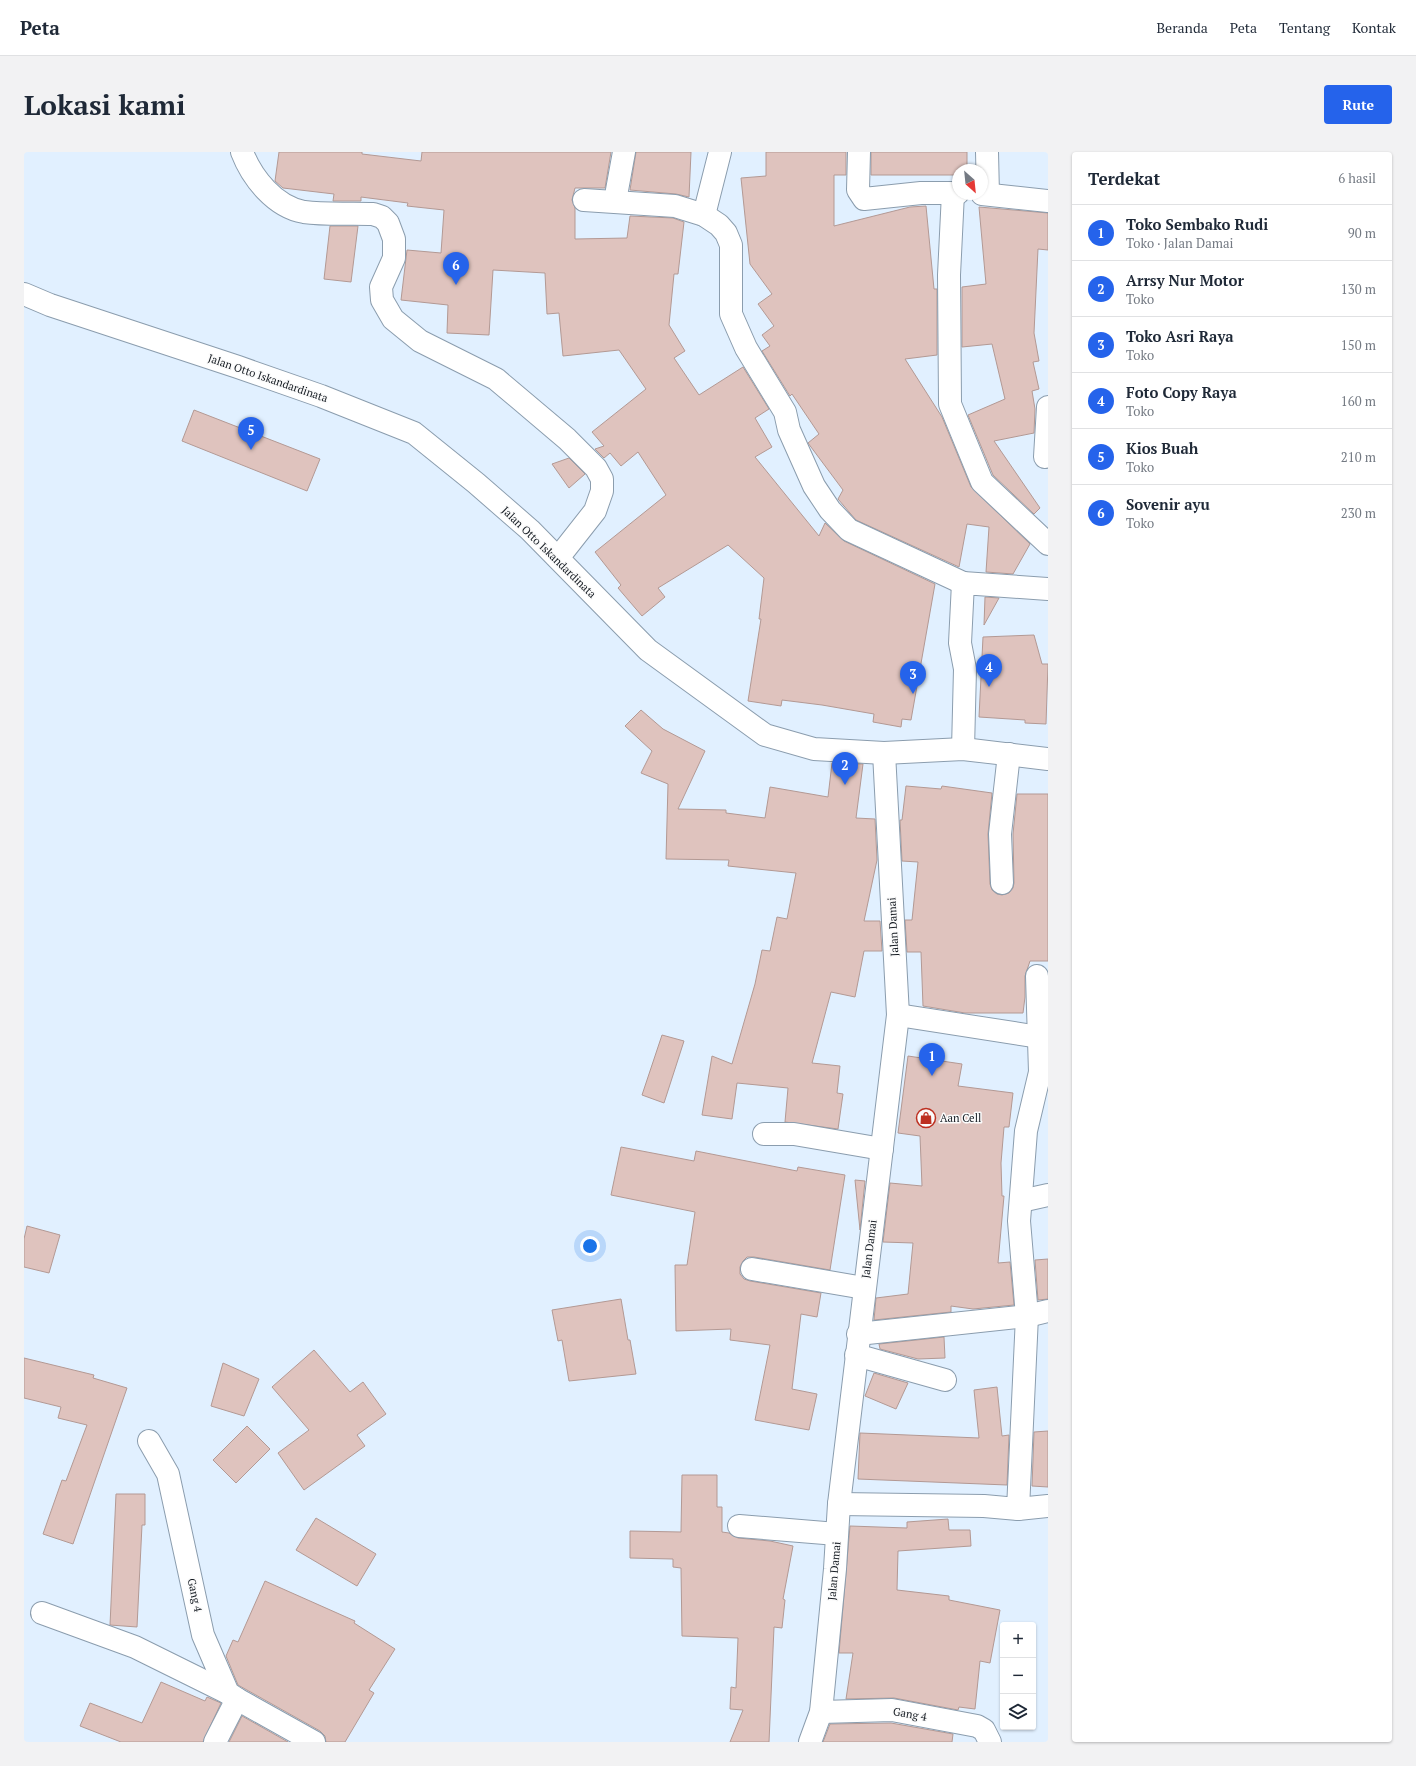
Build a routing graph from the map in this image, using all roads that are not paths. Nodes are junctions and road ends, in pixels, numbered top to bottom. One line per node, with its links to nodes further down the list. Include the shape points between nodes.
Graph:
1 (242, 152): 18 (street, via 256,180 269,193 292,208 304,212 373,214 385,220 394,239 394,258 381,287 382,300 394,319 420,341 496,379 568,439 596,468 602,479 602,491 595,511)
2 (624, 152): 12 (street)
3 (720, 152): 13 (street)
4 (859, 152): 7 (street, via 858,190 864,199 921,193)
5 (987, 152): 6 (street)
6 (986, 164)
7 (952, 193)
8 (988, 194): 11 (street)
9 (584, 200): 12 (street)
10 (954, 200): 17 (street, via 949,275 950,404 982,482)
11 (1048, 200)
12 (615, 201): 13 (street, via 675,206)
13 (704, 215): 19 (street, via 719,225 731,245 731,314 746,348 785,412 789,430 814,486 830,510 849,530)
14 (24, 294): 18 (street, Jalan Otto Iskandardinata, via 321,396 414,433 482,488)
15 (1048, 407): 16 (street)
16 (1045, 457)
17 (1048, 544)
18 (558, 558): 22 (street, Jalan Otto Iskandardinata, via 648,650 765,735 814,749)
19 (963, 583): 20 (street); 21 (street, via 960,643 965,668)
20 (1048, 589)
21 (963, 749): 22 (street, Jalan Otto Iskandardinata); 23 (street, Jalan Otto Iskandardinata)
22 (884, 753): 27 (street, Jalan Damai)
23 (1008, 754): 24 (street, Jalan Otto Iskandardinata); 25 (street, via 1000,834)
24 (1048, 759)
25 (1002, 883)
26 (1037, 976): 28 (street)
27 (898, 1015): 28 (street); 30 (street, Jalan Damai)
28 (1039, 1037): 32 (street, via 1040,1072 1026,1131)
29 (764, 1134): 30 (street, via 794,1134)
30 (882, 1149): 34 (street, Jalan Damai)
31 (1048, 1195): 32 (street)
32 (1020, 1201): 36 (street, via 1019,1222)
33 (752, 1269): 34 (street)
34 (864, 1288): 37 (street, Jalan Damai)
35 (1048, 1311): 36 (street)
36 (1027, 1316): 37 (street); 42 (street)
37 (857, 1345): 38 (street); 40 (street, Jalan Damai)
38 (945, 1380)
39 (149, 1441): 46 (street, Gang 4, via 168,1474 203,1635)
40 (839, 1504): 42 (street, via 984,1506); 44 (street, Jalan Damai)
41 (1048, 1506): 42 (street)
42 (1018, 1509)
43 (739, 1526): 44 (street)
44 (837, 1534): 47 (street, Jalan Damai)
45 (42, 1613): 46 (street, via 135,1647)
46 (232, 1696): 48 (street); 49 (street)
47 (821, 1712): 50 (street, Jalan Damai); 51 (street, Gang 4, via 892,1710 977,1726 984,1730)
48 (215, 1742)
49 (314, 1742)
50 (810, 1742)
51 (990, 1742)

